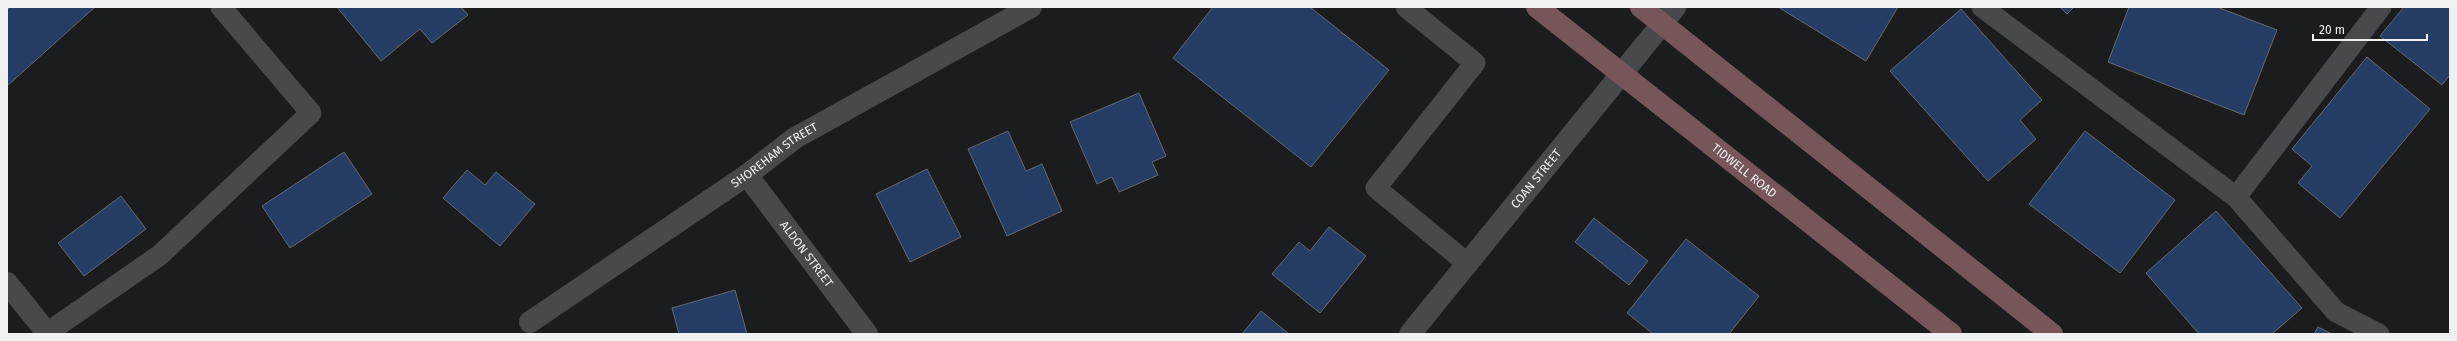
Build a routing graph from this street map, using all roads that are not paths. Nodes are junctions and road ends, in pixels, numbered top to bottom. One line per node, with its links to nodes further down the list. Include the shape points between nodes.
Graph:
1 (221, 7): 16 (lane, via 311,113 160,255)
2 (1031, 7): 11 (street, SHOREHAM STREET, via 795,138)
3 (1406, 7): 13 (lane, via 1475,63 1376,188)
4 (1537, 7): 10 (main road, TIDWELL ROAD)
5 (1641, 7): 9 (main road)
6 (1676, 7): 9 (lane)
7 (1982, 7): 12 (lane)
8 (2381, 7): 12 (lane)
9 (1662, 24): 10 (street, COAN STREET); 20 (main road)
10 (1620, 74): 13 (street, COAN STREET); 19 (main road, TIDWELL ROAD)
11 (747, 175): 15 (street, SHOREHAM STREET); 17 (street, ALDON STREET)
12 (2236, 196): 21 (lane, via 2336,312)
13 (1468, 264): 18 (street, COAN STREET)
14 (7, 283): 16 (street)
15 (530, 322)
16 (48, 333)
17 (867, 334)
18 (1410, 334)
19 (1951, 334)
20 (2052, 334)
21 (2380, 334)

